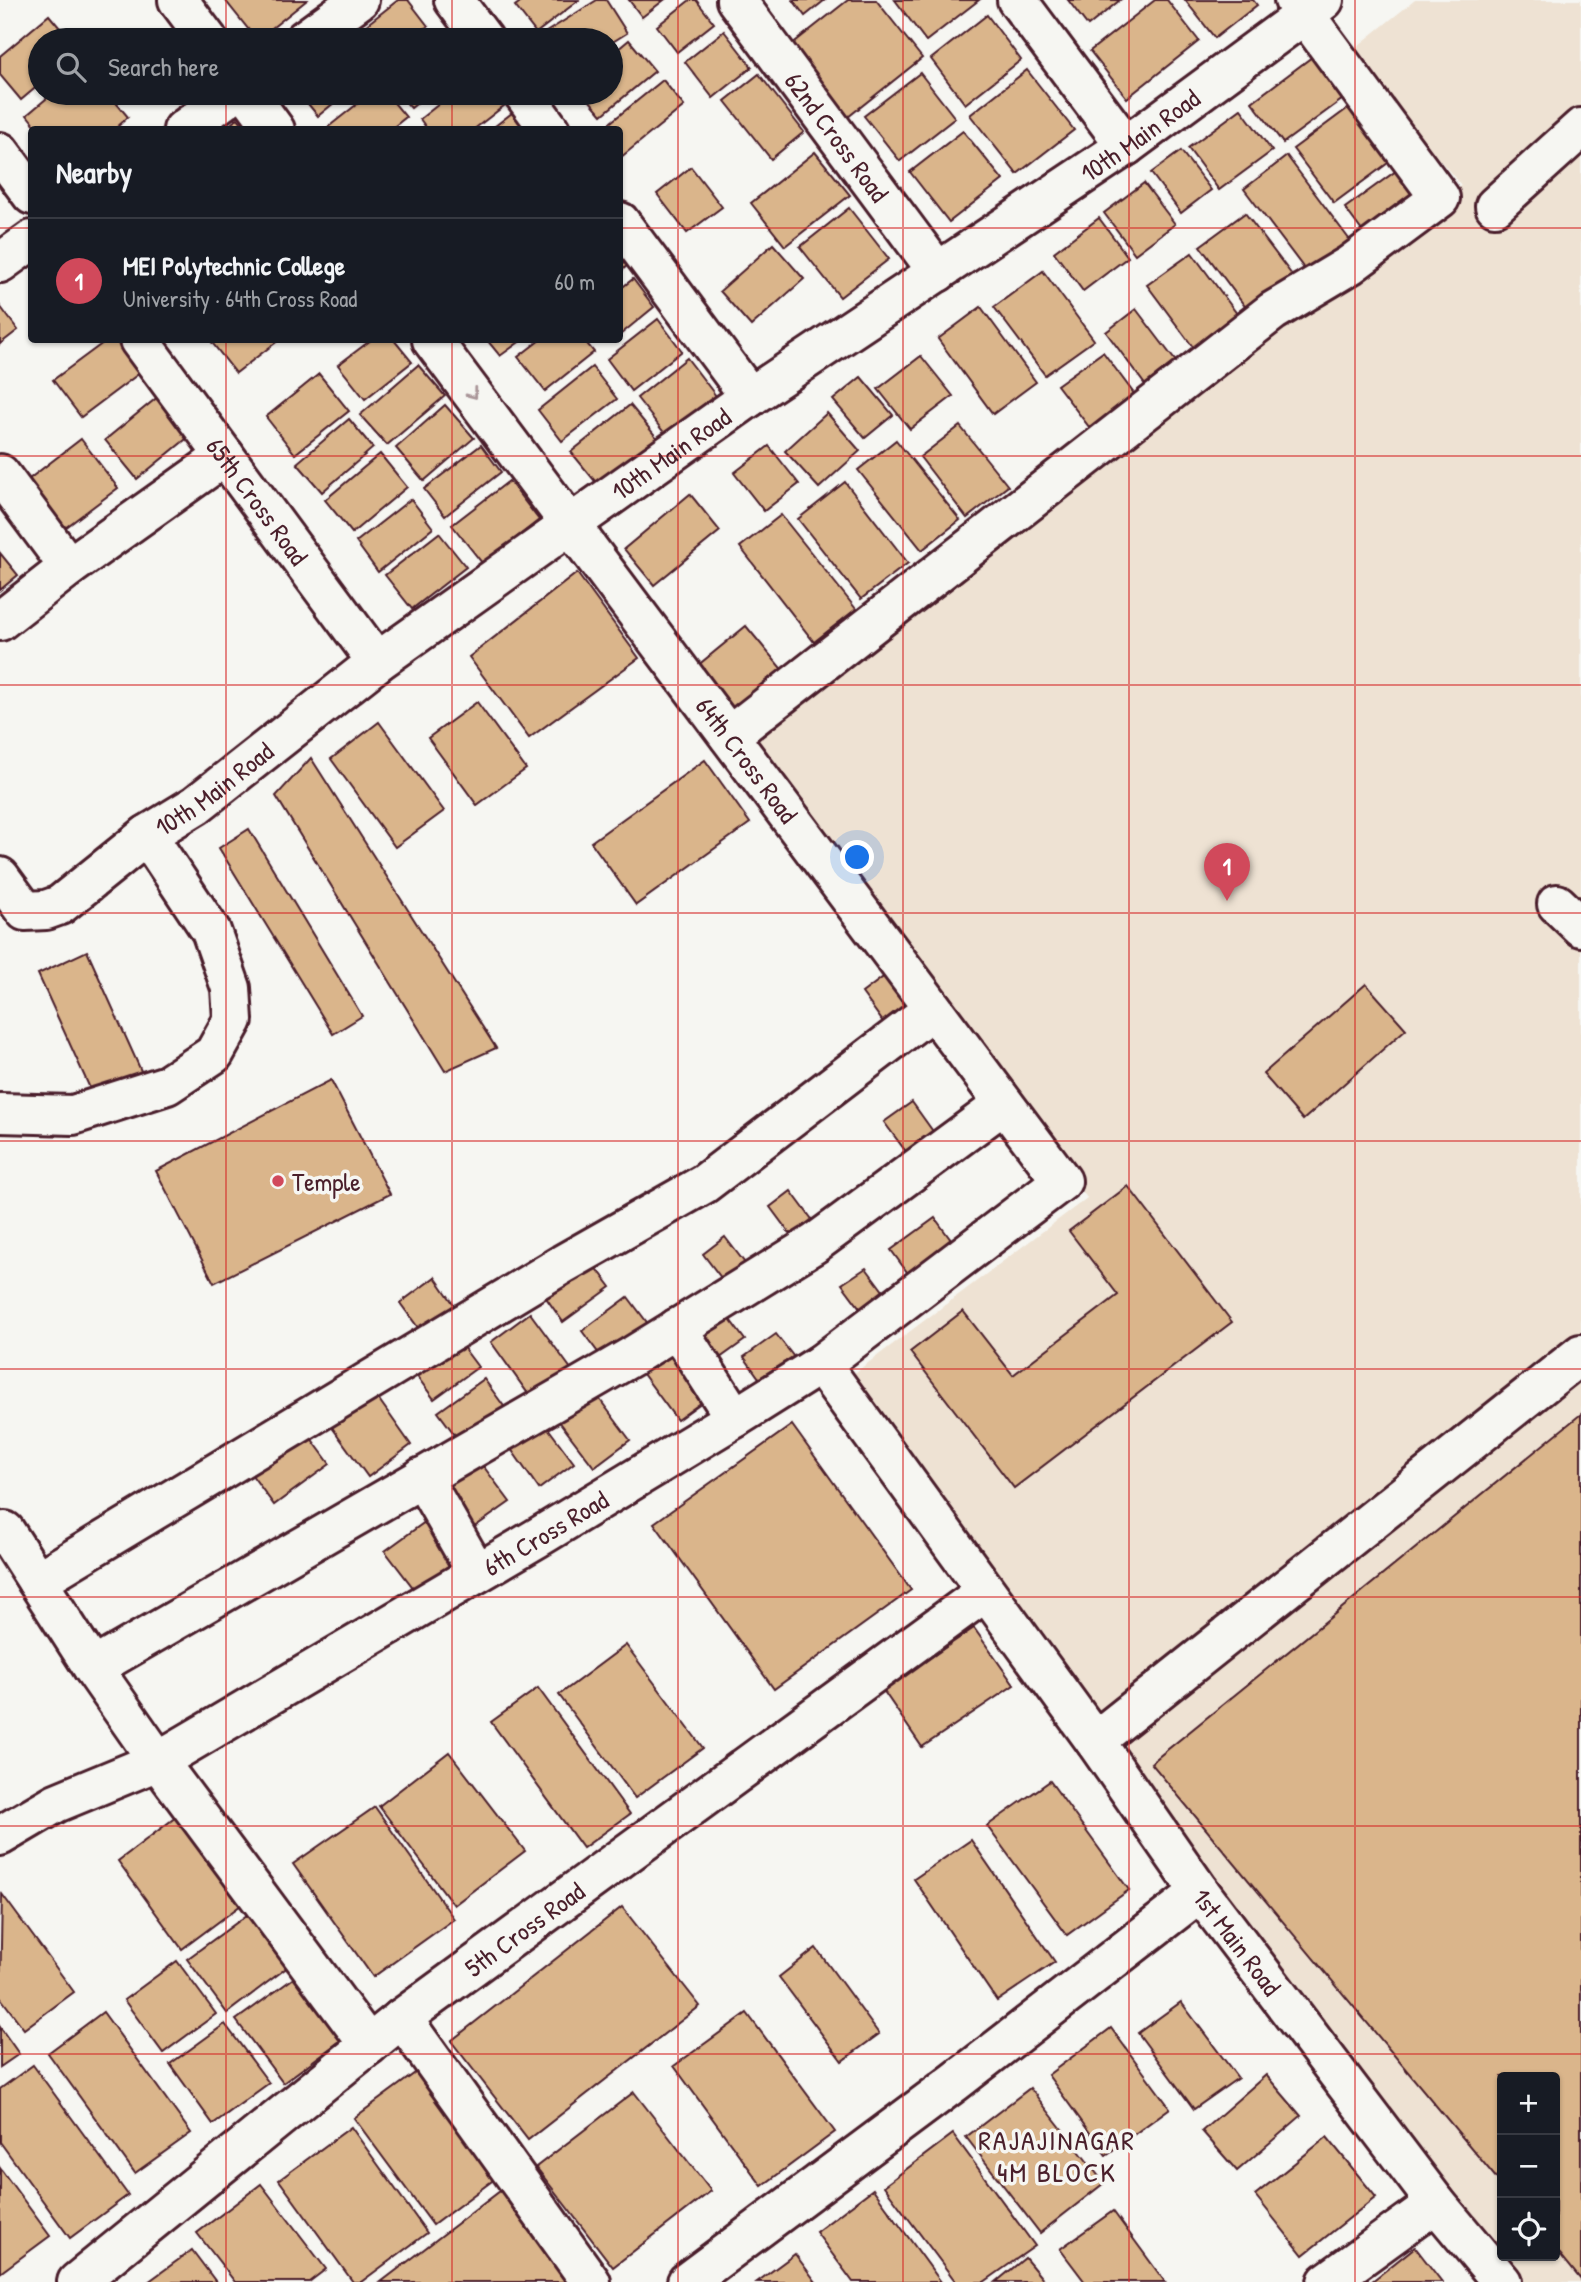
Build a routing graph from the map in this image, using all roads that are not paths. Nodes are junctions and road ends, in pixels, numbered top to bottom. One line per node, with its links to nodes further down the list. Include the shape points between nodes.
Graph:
1 (178, 0): 7 (street)
2 (359, 0): 8 (street)
3 (454, 0): 9 (street)
4 (736, 0): 24 (street, 62nd Cross Road)
5 (1017, 0): 17 (street)
6 (1308, 5): 17 (street, 10th Main Road); 34 (street, via 1440,198 1350,265 1273,311)
7 (199, 28)
8 (320, 28)
9 (475, 28)
10 (217, 105): 13 (street)
11 (257, 105): 14 (street)
12 (532, 105): 15 (street)
13 (188, 126)
14 (272, 126)
15 (547, 126)
16 (1581, 128): 20 (street)
17 (1126, 146): 24 (street, 10th Main Road)
18 (0, 152): 19 (street)
19 (28, 190)
20 (1495, 206)
21 (623, 226): 27 (street)
22 (28, 243): 23 (street)
23 (0, 263)
24 (939, 272): 27 (street, 10th Main Road)
25 (141, 343): 28 (street, 65th Cross Road)
26 (434, 343): 30 (street, 64th Cross Road, one-way to 30)
27 (750, 397): 30 (street, 10th Main Road)
28 (225, 456): 31 (street); 33 (street, 65th Cross Road)
29 (0, 474): 31 (street)
30 (570, 524): 33 (street, 10th Main Road); 34 (street, 64th Cross Road)
31 (69, 567): 32 (street)
32 (0, 621)
33 (377, 662): 35 (street, 10th Main Road, via 196,805)
34 (729, 736): 37 (street, 64th Cross Road)
35 (147, 835): 36 (street, 10th Main Road, via 60,905 46,910 25,911); 39 (street, via 211,931 231,988 233,1020 214,1054 167,1085 73,1115)
36 (0, 877)
37 (933, 1009): 38 (street, 64th Cross Road); 48 (street, via 704,1184)
38 (1004, 1104): 40 (street, 64th Cross Road); 41 (street, via 814,1244)
39 (0, 1113)
40 (1062, 1181): 43 (street, 6th Cross Road)
41 (677, 1328): 44 (street); 45 (street)
42 (1581, 1354): 51 (street)
43 (821, 1364): 44 (street, 6th Cross Road); 49 (street, 1st Main Road)
44 (735, 1418): 47 (street, 6th Cross Road)
45 (422, 1477): 47 (street); 50 (street)
46 (5, 1531): 48 (street)
47 (478, 1573): 52 (street, 6th Cross Road)
48 (37, 1581): 50 (street)
49 (985, 1592): 51 (street, 1st Main Road); 55 (street, 5th Cross Road)
50 (93, 1668): 52 (street)
51 (1095, 1741): 54 (street, 1st Main Road)
52 (158, 1761): 53 (street, 6th Cross Road, via 55,1803); 56 (street)
53 (0, 1836)
54 (1200, 1892): 57 (street, 1st Main Road); 60 (street)
55 (402, 2018): 56 (street, 5th Cross Road); 59 (street)
56 (369, 2045): 58 (street, 5th Cross Road)
57 (1436, 2203): 61 (street); 62 (street, 1st Main Road)
58 (77, 2282)
59 (591, 2282)
60 (687, 2282)
61 (1327, 2282)
62 (1502, 2282)

